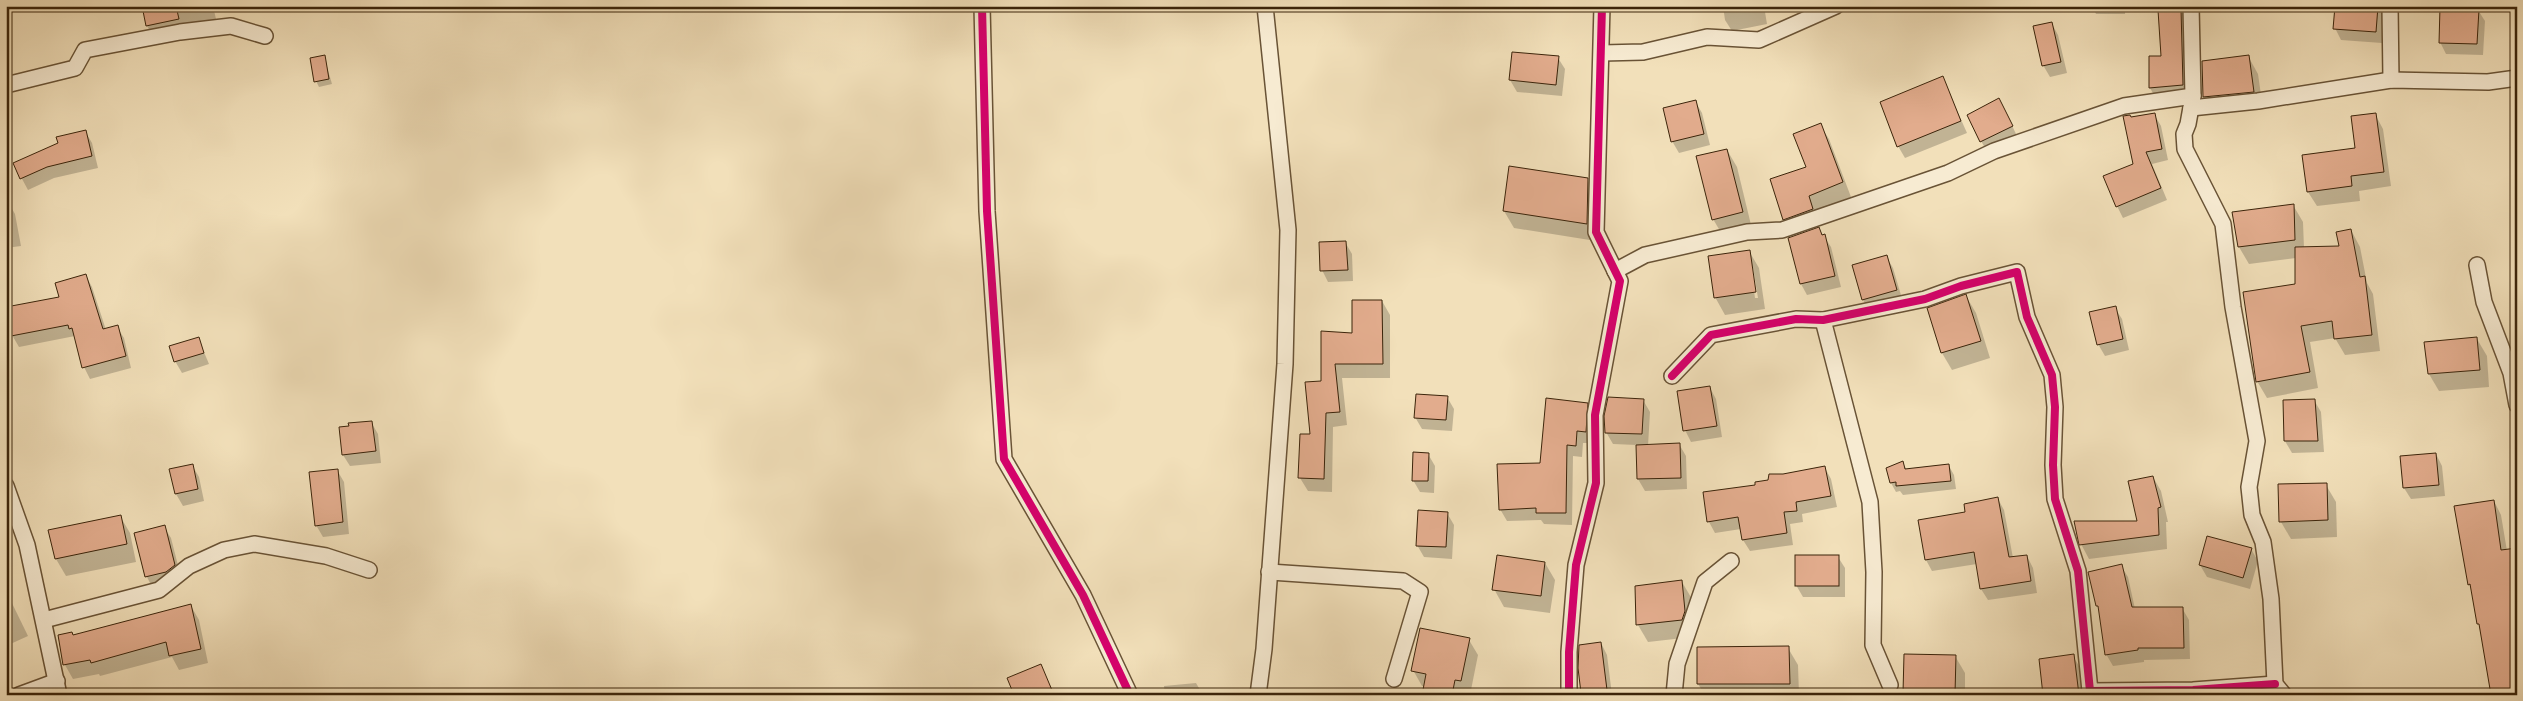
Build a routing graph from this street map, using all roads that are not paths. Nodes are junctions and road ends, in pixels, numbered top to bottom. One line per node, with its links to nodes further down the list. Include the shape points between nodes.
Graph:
1 (982, 6): 29 (street, via 986,211 1004,458 1083,595)
2 (1265, 6): 22 (street, via 1288,230 1285,364)
3 (1602, 6): 8 (street)
4 (1836, 6): 8 (street, via 1759,40 1707,37 1643,52)
5 (2191, 6): 12 (street)
6 (2390, 6): 10 (street)
7 (265, 36): 11 (street, via 231,26 85,50 75,68)
8 (1602, 53): 14 (street, via 1596,232)
9 (2517, 78): 10 (street, via 2488,82)
10 (2391, 80): 12 (street, via 2258,101)
11 (6, 85)
12 (2192, 102): 14 (street, via 2124,106 1994,151 1948,174 1782,230 1747,232 1645,254); 27 (street, via 2184,134 2186,149 2223,224 2233,308 2257,441 2249,487 2252,515 2263,542)
13 (2477, 265): 17 (street, via 2484,302 2512,373)
14 (1615, 271): 31 (street, via 1620,281 1595,415 1596,484 1576,565)
15 (1823, 320): 16 (street, via 1796,319 1711,335); 25 (street, via 1870,502 1874,572 1873,645); 27 (street, via 1925,299 1960,286 2017,272 2027,317 2052,376 2055,499 2078,571 2090,691)
16 (1672, 376)
17 (2517, 405)
18 (6, 486): 19 (street)
19 (12, 520): 23 (street, via 28,545)
20 (1731, 561): 32 (street, via 1705,582 1677,664)
21 (369, 570): 23 (street, via 326,556 254,544 224,550 189,566 159,590)
22 (1269, 572): 24 (street, via 1403,582 1420,592); 30 (street)
23 (44, 620): 26 (street)
24 (1394, 679)
25 (1890, 685)
26 (58, 688): 28 (street)
27 (2280, 689)
28 (19, 695)
29 (1130, 695)
30 (1258, 695)
31 (1569, 695)
32 (1674, 695)

